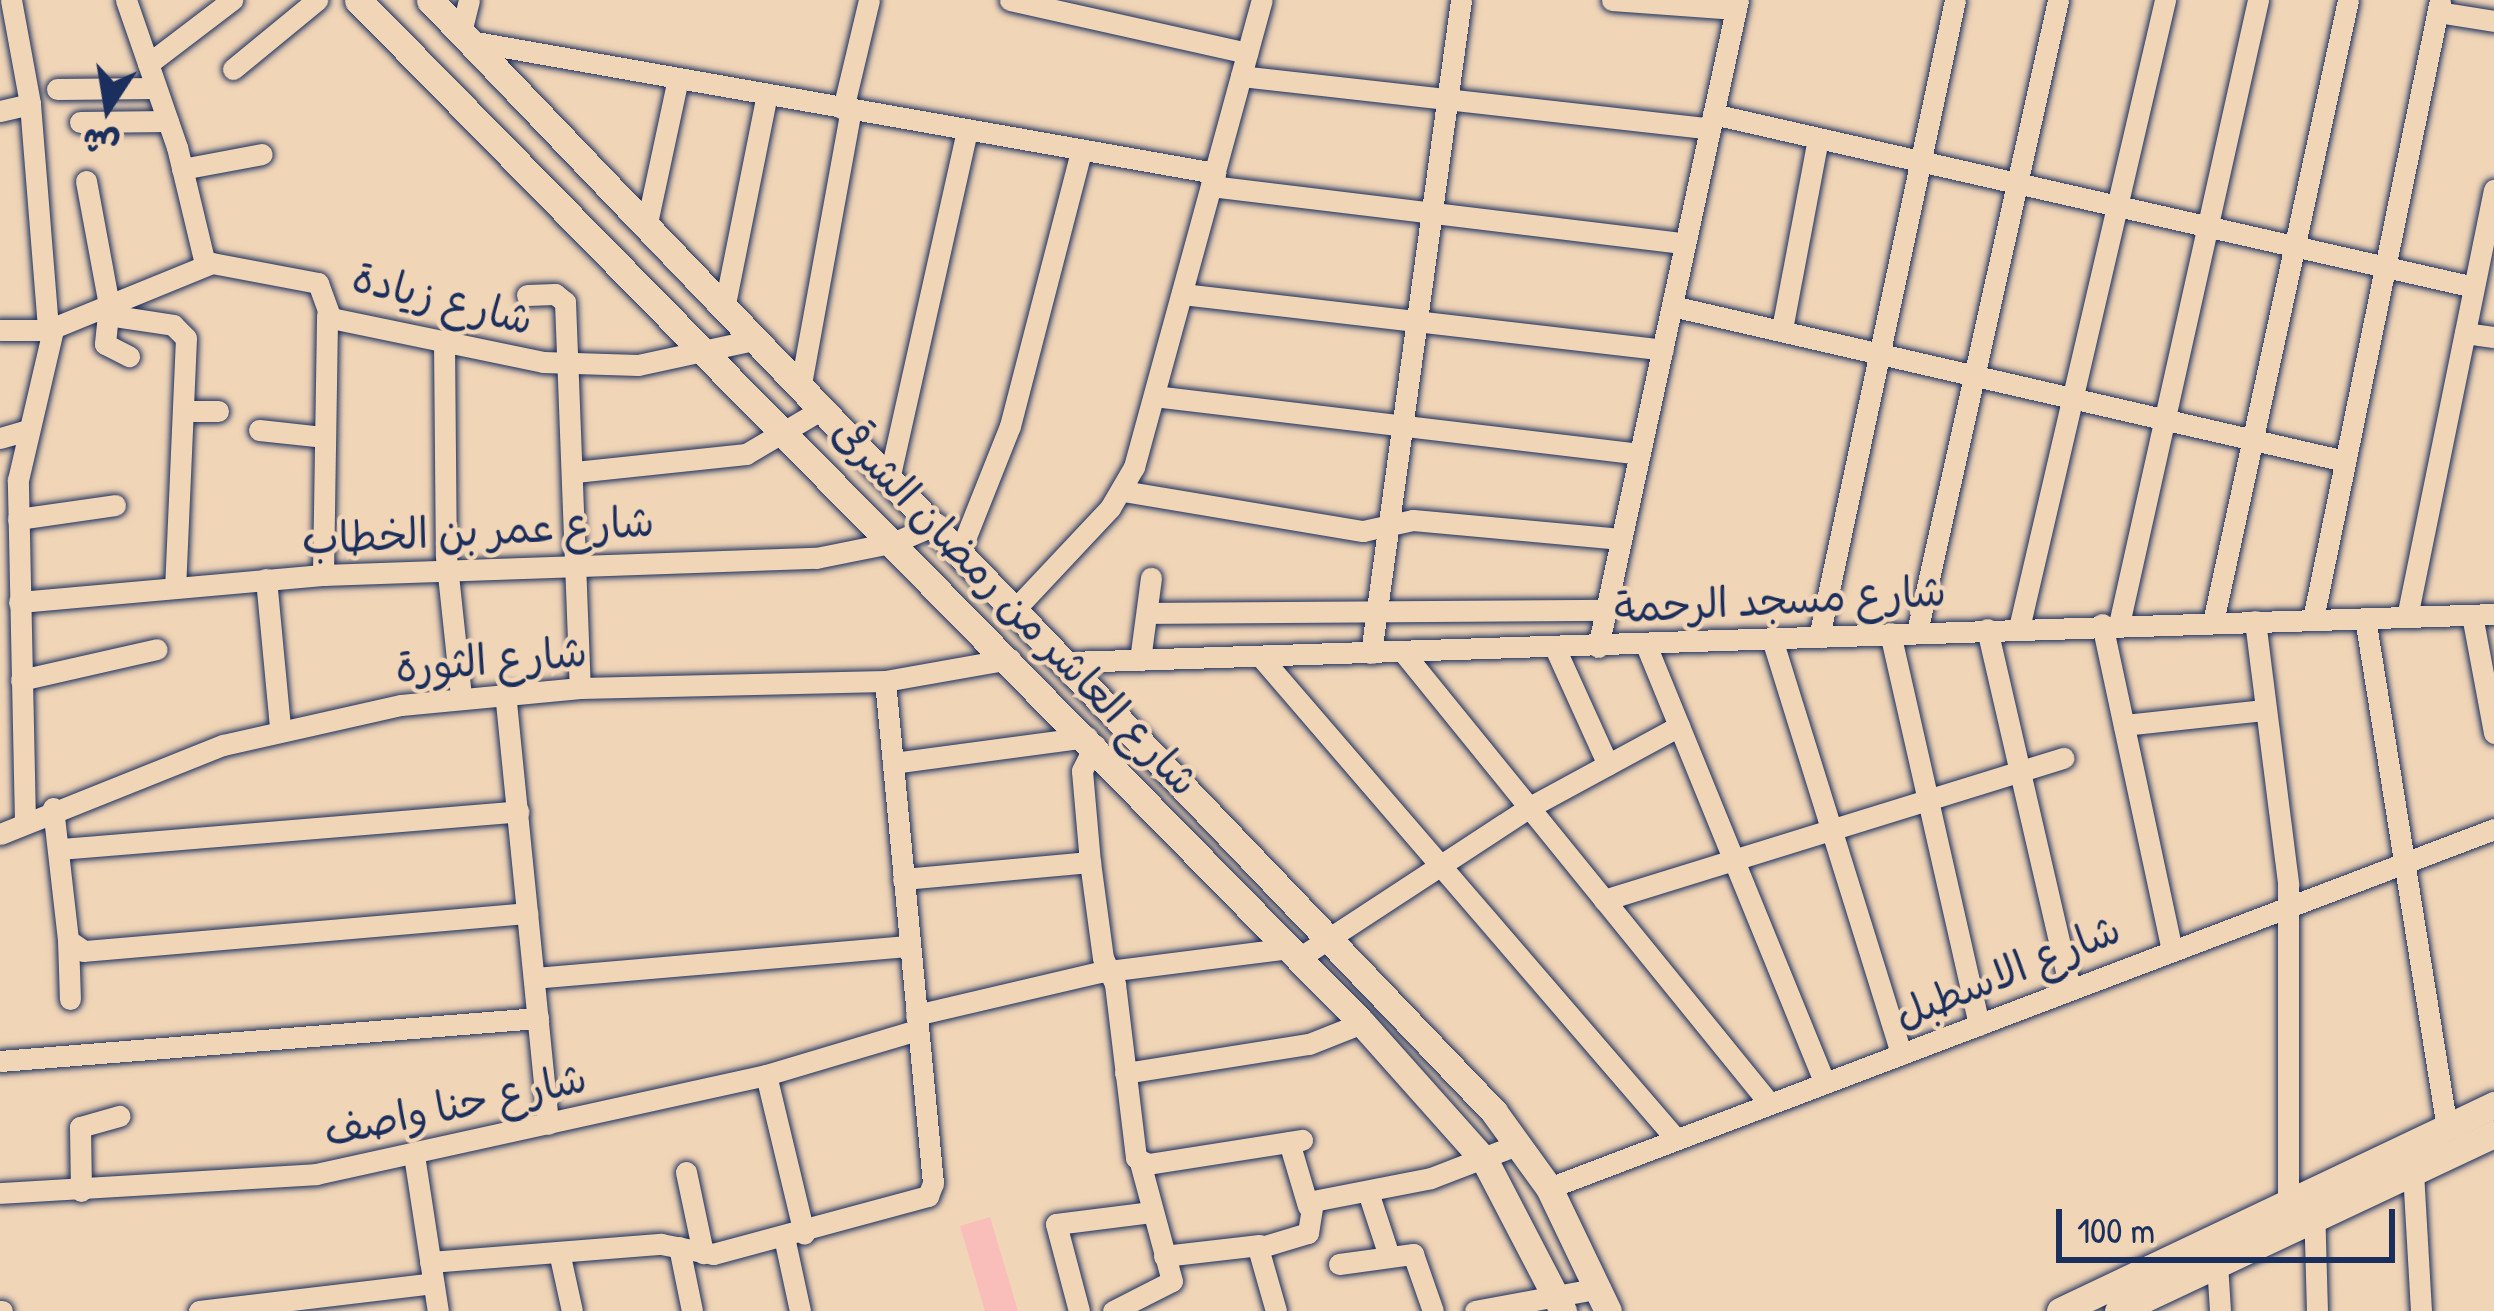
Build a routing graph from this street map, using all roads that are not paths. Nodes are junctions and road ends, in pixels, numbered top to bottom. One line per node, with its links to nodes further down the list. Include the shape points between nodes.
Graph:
1 (11, 0): 31 (street)
2 (232, 0): 23 (street)
3 (317, 0): 24 (street)
4 (358, 0): 71 (street, شارع العاشر من رمضان الشرقى)
5 (430, 0): 21 (street)
6 (469, 0): 21 (street)
7 (869, 0): 32 (street)
8 (1010, 0): 22 (street)
9 (1262, 0): 22 (street)
10 (1461, 0): 30 (street)
11 (1612, 0): 18 (street)
12 (1955, 0): 41 (street)
13 (2058, 0): 45 (street)
14 (2165, 0): 47 (street)
15 (2258, 0): 50 (street)
16 (2348, 0): 52 (street)
17 (134, 3): 23 (street)
18 (1737, 5): 36 (street)
19 (2439, 6): 20 (street); 54 (street)
20 (2494, 21)
21 (466, 37): 26 (street); 49 (street)
22 (1247, 53): 25 (street)
23 (148, 64): 28 (street)
24 (232, 69)
25 (1241, 76): 30 (street); 43 (street)
26 (678, 78): 29 (street); 49 (street)
27 (57, 88): 28 (street)
28 (156, 88): 34 (street)
29 (767, 94): 32 (street); 58 (street)
30 (1446, 100): 36 (street); 48 (street)
31 (30, 104): 33 (street); 65 (street)
32 (847, 110): 37 (street); 76 (street)
33 (0, 111)
34 (168, 121): 35 (street); 42 (street)
35 (80, 122)
36 (1712, 122): 38 (street); 51 (street)
37 (967, 131): 39 (street); 93 (street)
38 (1819, 138): 41 (street); 63 (street)
39 (1081, 151): 43 (street); 101 (street, via 1010,426)
40 (262, 154): 42 (street)
41 (1924, 161): 45 (street); 72 (street)
42 (182, 169): 53 (street)
43 (1213, 180): 48 (street); 56 (street)
44 (86, 181): 60 (street)
45 (2018, 181): 47 (street); 75 (street)
46 (2494, 190): 55 (street)
47 (2119, 205): 50 (street); 78 (street)
48 (1430, 214): 51 (street); 62 (street)
49 (647, 223): 58 (street)
50 (2210, 225): 52 (street); 82 (street)
51 (1685, 243): 59 (street)
52 (2294, 244): 54 (street); 89 (street)
53 (205, 264): 60 (street); 61 (street, شارع زيادة, via 318,283)
54 (2386, 266): 55 (street); 91 (street)
55 (2474, 287): 66 (street)
56 (1182, 294): 62 (street); 77 (street)
57 (527, 295): 74 (street, via 563,298)
58 (725, 304): 68 (street)
59 (1672, 306): 63 (street); 70 (street)
60 (109, 310): 65 (street); 73 (street, via 106,348); 80 (street, via 183,332)
61 (327, 315): 69 (street, شارع زيادة); 87 (street)
62 (1416, 324): 70 (street); 84 (street)
63 (1782, 329): 72 (street)
64 (0, 330): 65 (street)
65 (51, 330): 85 (street)
66 (2464, 333): 67 (street); 115 (street)
67 (2494, 338)
68 (758, 339): 71 (street, شارع زيادة); 76 (street)
69 (444, 341): 74 (street, شارع زيادة); 104 (street)
70 (1663, 350): 90 (street)
71 (709, 354): 74 (street, شارع زيادة); 86 (street, شارع العاشر من رمضان الشرقى)
72 (1881, 354): 75 (street); 126 (street)
73 (129, 356)
74 (573, 365): 92 (street)
75 (1974, 376): 78 (street); 124 (street)
76 (801, 384): 79 (street)
77 (1154, 397): 84 (street); 94 (street)
78 (2073, 398): 82 (street); 122 (street)
79 (824, 408): 86 (street); 93 (street)
80 (183, 411): 81 (street); 108 (street)
81 (218, 411)
82 (2165, 421): 89 (street); 121 (street)
83 (259, 430): 87 (street)
84 (1401, 430): 90 (street); 98 (street)
85 (24, 431): 88 (street); 96 (street)
86 (788, 434): 92 (street, via 725,459); 100 (street, شارع العاشر من رمضان الشرقى)
87 (323, 437): 105 (street)
88 (0, 438)
89 (2252, 440): 91 (street); 120 (street)
90 (1640, 454): 99 (street)
91 (2345, 461): 117 (street)
92 (575, 472): 102 (street)
93 (890, 475): 97 (street)
94 (1123, 491): 98 (street, via 1363,531); 109 (street)
95 (115, 505): 96 (street)
96 (18, 519): 103 (street)
97 (937, 524): 100 (street, شارع عمر بن الخطاب); 101 (street)
98 (1388, 527): 99 (street, via 1413,520); 111 (street)
99 (1622, 539): 112 (street)
100 (895, 542): 102 (street, شارع عمر بن الخطاب, via 816,557); 118 (street, شارع العاشر من رمضان الشرقى)
101 (961, 549): 109 (street)
102 (577, 564): 104 (street, شارع عمر بن الخطاب); 140 (street)
103 (9, 571): 110 (street)
104 (446, 571): 105 (street, شارع عمر بن الخطاب); 142 (street)
105 (323, 575): 107 (street, شارع عمر بن الخطاب)
106 (1151, 578): 113 (street)
107 (266, 579): 108 (street, شارع عمر بن الخطاب); 147 (street)
108 (175, 587): 110 (street, شارع عمر بن الخطاب)
109 (1011, 601): 118 (street); 137 (street)
110 (19, 602): 138 (street)
111 (1377, 609): 112 (street); 113 (street); 133 (street)
112 (1606, 610): 129 (street)
113 (1147, 613): 136 (street)
114 (2483, 614): 115 (street, شارع مسجد الرحمة); 144 (street)
115 (2407, 617): 116 (street, شارع مسجد الرحمة)
116 (2365, 618): 117 (street, شارع مسجد الرحمة); 165 (street)
117 (2313, 619): 119 (street, شارع مسجد الرحمة)
118 (972, 621): 135 (street, شارع العاشر من رمضان الشرقى)
119 (2255, 621): 120 (street, شارع مسجد الرحمة); 143 (street)
120 (2213, 622): 121 (street, شارع مسجد الرحمة)
121 (2110, 624): 122 (street, شارع مسجد الرحمة); 145 (street)
122 (2019, 628): 123 (street, شارع مسجد الرحمة)
123 (1987, 629): 124 (street, شارع مسجد الرحمة); 154 (street)
124 (1917, 632): 125 (street, شارع مسجد الرحمة)
125 (1890, 633): 126 (street, شارع مسجد الرحمة); 155 (street)
126 (1819, 637): 127 (street, شارع مسجد الرحمة)
127 (1772, 639): 128 (street, شارع مسجد الرحمة); 161 (street)
128 (1646, 645): 129 (street, شارع مسجد الرحمة); 146 (street)
129 (1598, 647): 130 (street, شارع مسجد الرحمة)
130 (1555, 648): 132 (street, شارع مسجد الرحمة); 152 (street)
131 (157, 649): 138 (street)
132 (1403, 652): 133 (street, شارع مسجد الرحمة); 157 (street)
133 (1371, 653): 134 (street, شارع مسجد الرحمة)
134 (1260, 656): 136 (street, شارع مسجد الرحمة); 167 (street)
135 (1010, 659): 139 (street, شارع الثورة); 148 (street, شارع العاشر من رمضان الشرقى)
136 (1140, 660): 137 (street, شارع مسجد الرحمة)
137 (1070, 662): 149 (street)
138 (21, 680): 159 (street)
139 (885, 681): 140 (street, شارع الثورة); 151 (street)
140 (580, 688): 141 (street, شارع الثورة)
141 (505, 692): 142 (street, شارع الثورة); 158 (street)
142 (461, 697): 147 (street, شارع الثورة)
143 (2265, 710): 145 (street); 170 (street)
144 (2493, 724)
145 (2124, 725): 175 (street)
146 (1679, 726): 152 (street); 164 (street)
147 (280, 727): 156 (street, شارع الثورة)
148 (1091, 741): 151 (street); 153 (street, شارع العاشر من رمضان الشرقى); 166 (street, via 1082,771)
149 (1146, 741): 153 (street); 172 (street)
150 (2064, 758): 154 (street)
151 (893, 763): 168 (street)
152 (1608, 765): 157 (street)
153 (1117, 767): 176 (street, شارع العاشر من رمضان الشرقى)
154 (2020, 772): 155 (street); 179 (street)
155 (1925, 802): 161 (street); 184 (street)
156 (53, 808): 159 (street, شارع الثورة); 163 (street)
157 (1528, 808): 167 (street); 169 (street)
158 (518, 811): 163 (street); 171 (street)
159 (26, 822): 162 (street, شارع الثورة)
160 (2494, 829): 165 (street, شارع الاسطبل)
161 (1832, 830): 164 (street); 185 (street)
162 (0, 834)
163 (60, 848): 173 (street)
164 (1734, 859): 169 (street); 189 (street)
165 (2404, 860): 170 (street, شارع الاسطبل); 194 (street)
166 (1090, 862): 168 (street); 177 (street)
167 (1438, 864): 172 (street); 196 (street)
168 (903, 879): 174 (street)
169 (1604, 900): 190 (street)
170 (2286, 902): 175 (street, شارع الاسطبل); 207 (street)
171 (527, 913): 173 (street, via 90,951); 178 (street)
172 (1330, 936): 176 (street); 197 (street)
173 (68, 940): 180 (street)
174 (909, 946): 178 (street); 182 (street)
175 (2171, 947): 179 (street, شارع الاسطبل)
176 (1294, 953): 177 (street, شارع حنا واصف); 183 (street, شارع العاشر من رمضان الشرقى)
177 (1109, 971): 182 (street, شارع حنا واصف); 187 (street)
178 (534, 978): 181 (street)
179 (2070, 988): 184 (street, شارع الاسطبل)
180 (70, 999)
181 (538, 1018): 186 (street); 193 (street)
182 (916, 1023): 188 (street, شارع حنا واصف); 211 (street, via 933,1183 922,1199)
183 (1362, 1023): 187 (street, via 1309,1044); 199 (street, شارع العاشر من رمضان الشرقى)
184 (1979, 1025): 185 (street, شارع الاسطبل)
185 (1901, 1054): 189 (street, شارع الاسطبل)
186 (0, 1061)
187 (1125, 1072): 200 (street)
188 (766, 1075): 193 (street, شارع حنا واصف); 211 (street)
189 (1825, 1084): 190 (street, شارع الاسطبل)
190 (1771, 1104): 196 (street, شارع الاسطبل)
191 (2494, 1105): 194 (street)
192 (119, 1116): 204 (street, via 80,1127)
193 (548, 1124): 198 (street, شارع حنا واصف)
194 (2446, 1128): 208 (street)
195 (2494, 1134): 202 (street)
196 (1676, 1139): 203 (street, شارع الاسطبل)
197 (1519, 1144): 199 (street); 203 (street)
198 (414, 1155): 204 (street, شارع حنا واصف, via 285,1178); 220 (street)
199 (1485, 1161): 205 (street); 222 (street, شارع العاشر من رمضان الشرقى)
200 (1140, 1162): 209 (street, via 1296,1141); 210 (street)
201 (686, 1172): 215 (street)
202 (2413, 1172): 208 (street); 238 (street)
203 (1549, 1189): 221 (street)
204 (81, 1191): 206 (street, شارع حنا واصف)
205 (1368, 1192): 209 (street); 217 (street)
206 (0, 1193)
207 (2288, 1204): 208 (street); 234 (street)
208 (2314, 1205): 219 (street); 237 (street)
209 (1308, 1206): 212 (street, via 1308,1233)
210 (1151, 1212): 216 (street); 229 (street, via 1056,1224)
211 (794, 1235): 215 (street); 228 (street)
212 (1259, 1245): 216 (street); 231 (street)
213 (679, 1247): 214 (street); 215 (street); 227 (street)
214 (559, 1252): 220 (street); 226 (street)
215 (703, 1253)
216 (1164, 1256): 230 (street, via 1171,1284)
217 (1389, 1256): 218 (street); 232 (street, via 1418,1258)
218 (1340, 1264)
219 (2217, 1264): 235 (street); 236 (street)
220 (431, 1273): 223 (street); 225 (street)
221 (1604, 1299): 222 (street)
222 (1560, 1303): 233 (street)
223 (298, 1306): 224 (street)
224 (199, 1311)
225 (438, 1311)
226 (572, 1311)
227 (692, 1311)
228 (800, 1311)
229 (1079, 1311)
230 (1113, 1311)
231 (1276, 1311)
232 (1433, 1311)
233 (1475, 1311)
234 (2060, 1311)
235 (2119, 1311)
236 (2220, 1311)
237 (2317, 1311)
238 (2421, 1311)

